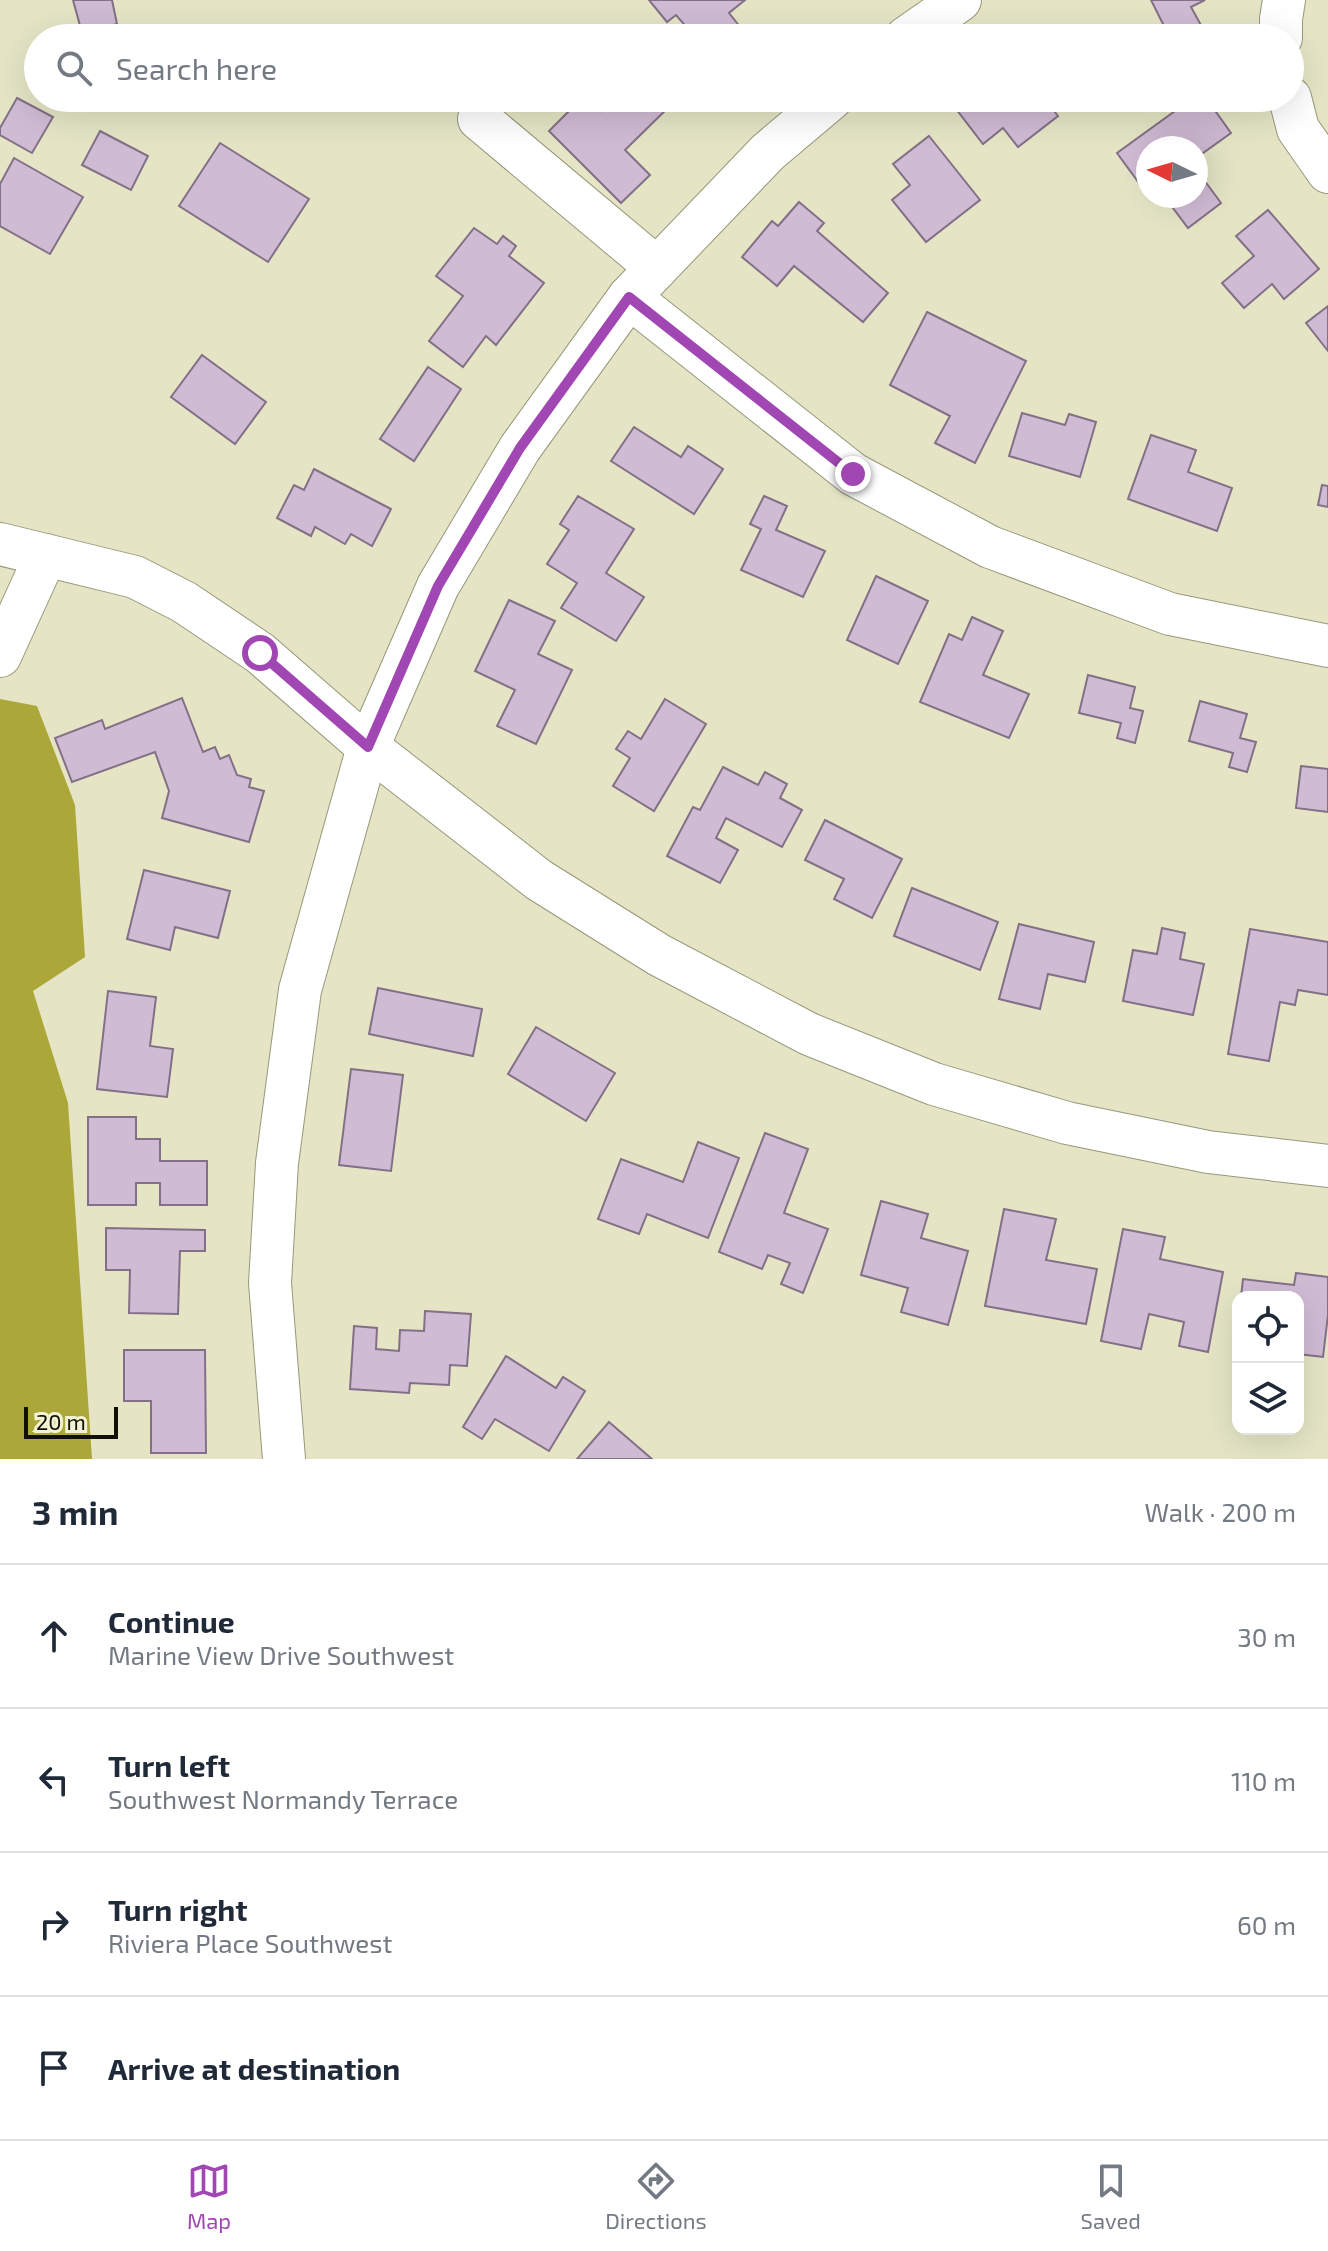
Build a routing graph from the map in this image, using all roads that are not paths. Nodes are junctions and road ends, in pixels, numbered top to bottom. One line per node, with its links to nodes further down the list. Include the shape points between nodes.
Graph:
1 (960, 0): 3 (street)
2 (1284, 0): 4 (street)
3 (926, 24)
4 (1281, 24)
5 (815, 112): 9 (street, via 768,152)
6 (1294, 112): 8 (street, via 1298,129)
7 (479, 119): 9 (street)
8 (1328, 172)
9 (643, 283): 12 (street, via 853,474 990,547 1170,614); 14 (street, via 520,448 438,586)
10 (0, 544): 11 (street)
11 (46, 555): 13 (street); 14 (street, via 135,577 184,602 260,653)
12 (1328, 646)
13 (0, 656)
14 (368, 747): 15 (street, via 539,880 659,955 809,1034 934,1084 1067,1123 1208,1152); 16 (street, via 300,990 277,1163 270,1283)
15 (1328, 1166)
16 (284, 1459)

